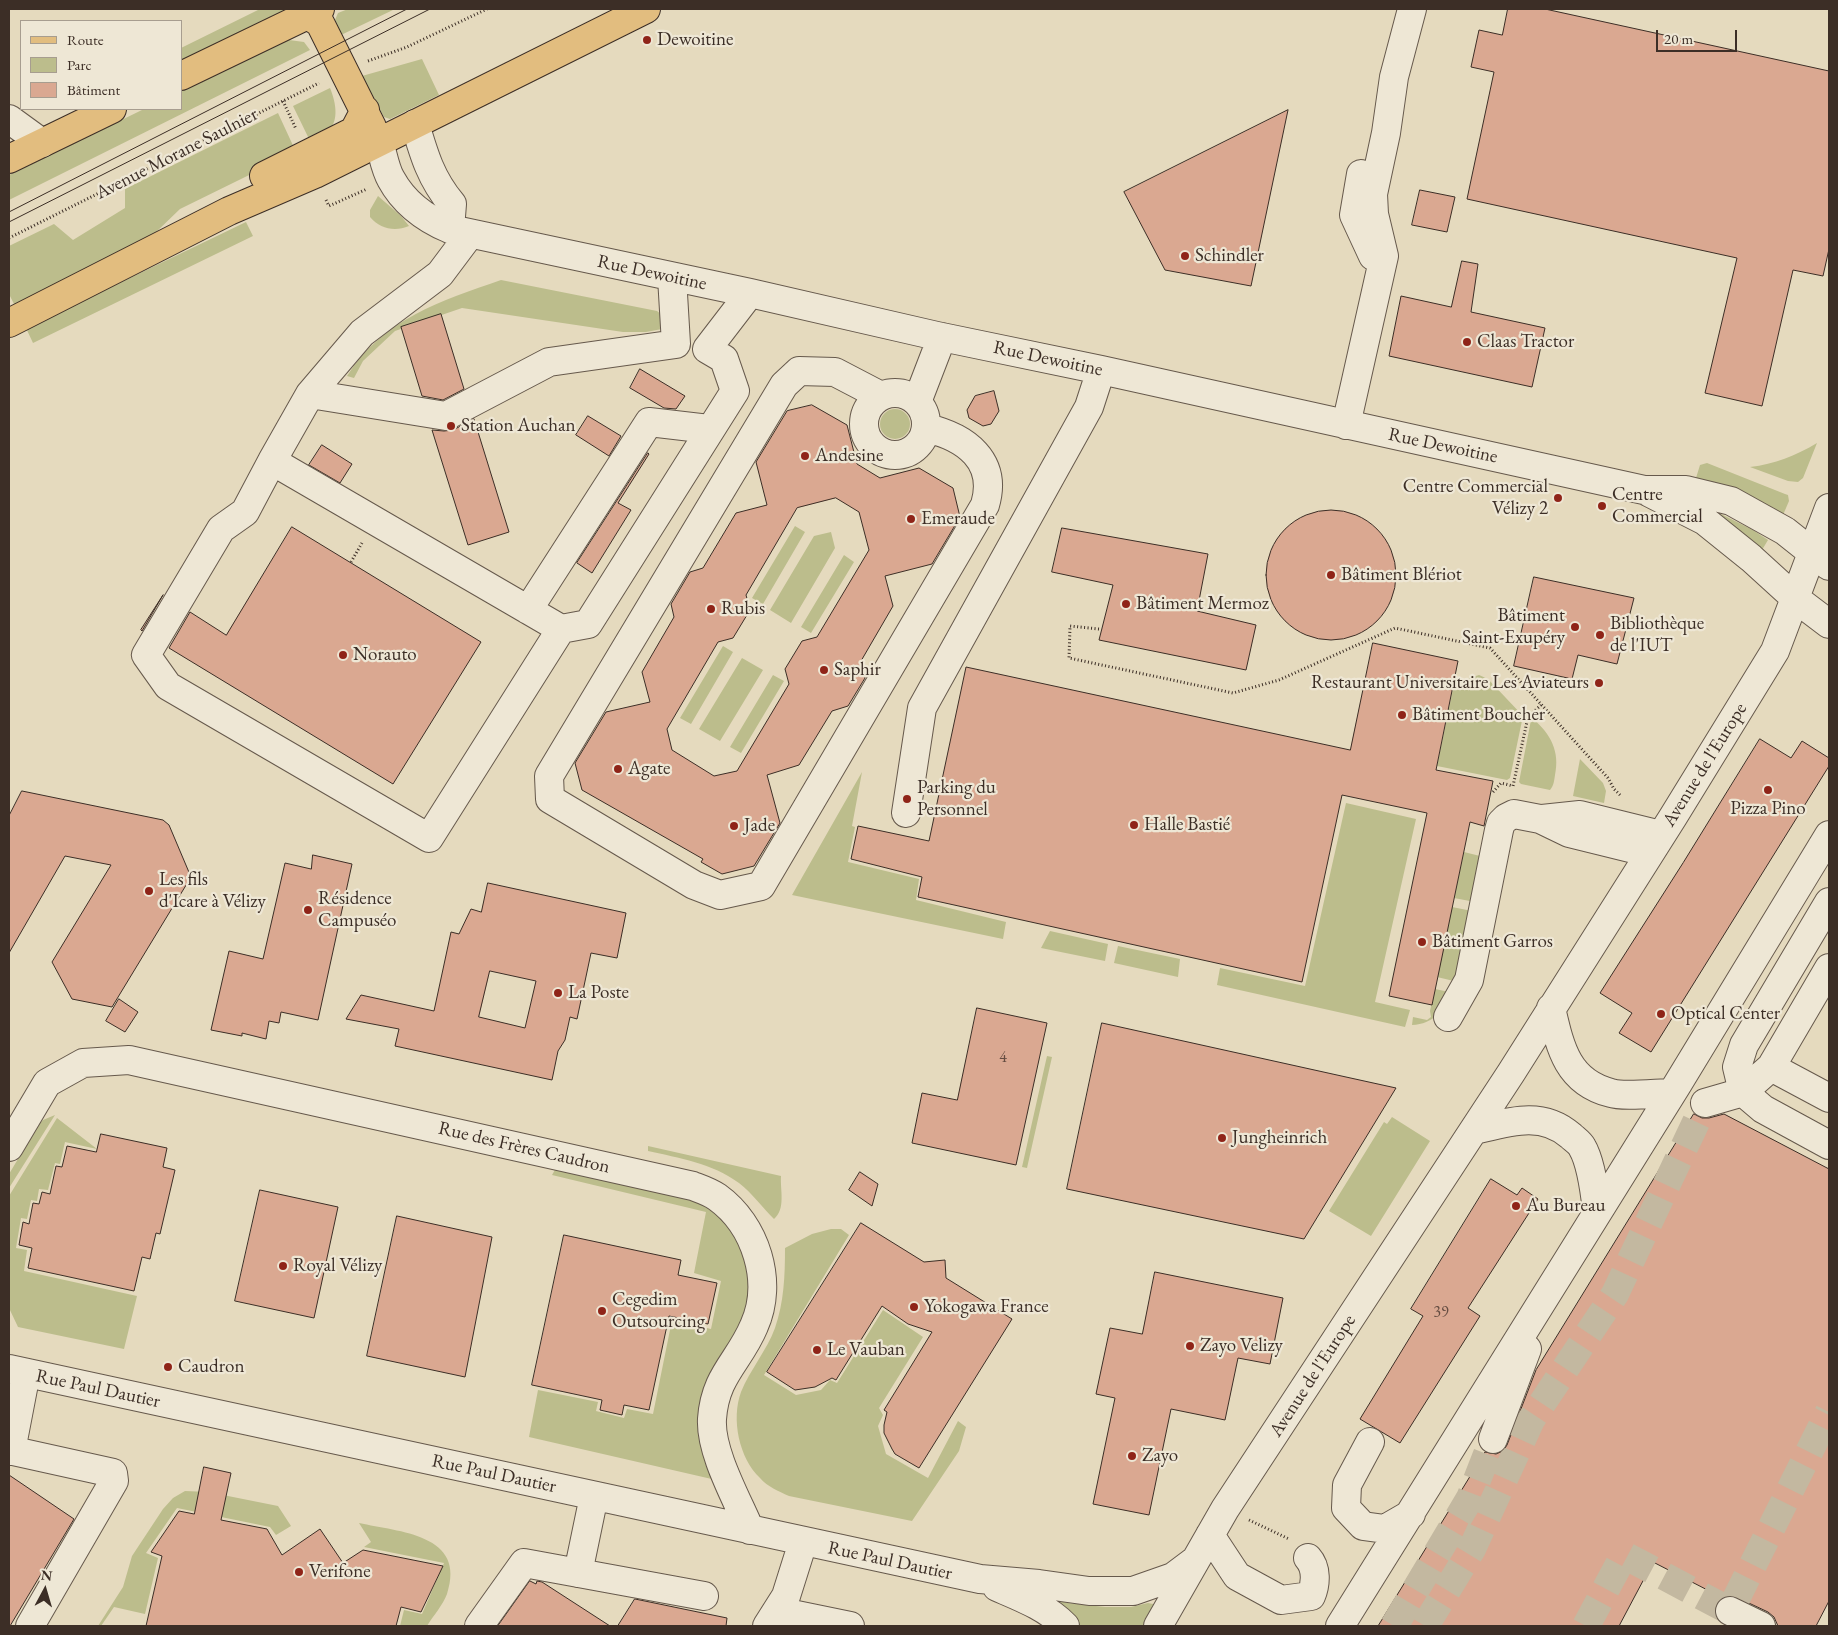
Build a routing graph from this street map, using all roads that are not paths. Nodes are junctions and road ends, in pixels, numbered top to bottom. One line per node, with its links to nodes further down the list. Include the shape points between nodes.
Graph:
1 (646, 9): 8 (main road)
2 (1412, 9): 24 (street, via 1394,77 1373,194 1374,214 1384,256)
3 (314, 12): 4 (main road); 6 (main road)
4 (182, 76)
5 (110, 110): 9 (main road)
6 (365, 110): 10 (main road); 12 (main road, via 354,131 243,187)
7 (9, 119): 9 (street)
8 (415, 124): 10 (main road); 13 (street, via 426,162 452,204)
9 (42, 142): 11 (main road)
10 (379, 142): 12 (main road); 13 (street, Rue Dewoitine, via 391,179 409,204 435,223)
11 (9, 159)
12 (229, 211): 16 (main road)
13 (460, 232): 14 (street, Rue Dewoitine); 21 (street, via 440,274 362,333)
14 (672, 277): 15 (street, Rue Dewoitine); 18 (street)
15 (750, 293): 17 (street, Rue Dewoitine); 19 (street)
16 (9, 323)
17 (942, 337): 20 (street, Rue Dewoitine); 23 (street)
18 (676, 344): 19 (street); 21 (street, via 549,362 446,416)
19 (707, 349): 26 (street, via 724,359 735,390)
20 (1101, 370): 24 (street, Rue Dewoitine); 35 (street, via 1089,406 922,708)
21 (310, 394): 27 (street)
22 (881, 396): 23 (street, via 900,393); 25 (street, via 873,402 864,420 864,430 875,448 889,454 904,454 921,441); 25 (street, via 835,372 799,371 784,385 549,776 550,800 694,885 720,895 761,886 985,505 989,482 979,456 941,431)
23 (917, 402): 25 (street, via 923,409)
24 (1346, 425): 28 (street, Rue Dewoitine)
25 (926, 428)
26 (709, 429): 32 (street, via 649,422); 34 (street, via 588,624)
27 (272, 461): 32 (street); 34 (street, via 245,512 221,528 146,655 168,686 429,838)
28 (1644, 490): 30 (street, Rue Dewoitine, via 1686,490 1731,501 1785,531); 31 (street, Rue Dewoitine, via 1705,521)
29 (1829, 508): 30 (street, Avenue de l'Europe)
30 (1821, 558): 31 (street, Avenue de l'Europe)
31 (1796, 599): 33 (street, Rue Dewoitine); 37 (street, Avenue de l'Europe, via 1776,651)
32 (528, 610): 34 (street)
33 (1829, 624)
34 (561, 628)
35 (906, 813)
36 (1829, 836): 44 (street)
37 (1656, 844): 40 (street, Avenue de l'Europe); 41 (street, via 1580,815 1540,819 1514,814 1506,818 1501,823 1469,980)
38 (1829, 902): 43 (street, via 1744,1045 1737,1067)
39 (1829, 968): 42 (street)
40 (1551, 1008): 44 (street, via 1568,1063 1587,1084 1612,1094); 47 (street, Avenue de l'Europe)
41 (1448, 1017)
42 (1771, 1067): 43 (street); 45 (street)
43 (1744, 1092): 46 (street); 48 (street, via 1763,1108)
44 (1672, 1093): 50 (street)
45 (1829, 1098)
46 (1705, 1103)
47 (1475, 1130): 50 (street, via 1512,1121 1539,1120 1562,1129 1582,1146); 59 (street, Avenue de l'Europe)
48 (1829, 1145)
49 (9, 1148): 58 (street, Rue des Frères Caudron, via 47,1083 84,1063 130,1060 693,1186 716,1196 746,1228 762,1273 763,1300 757,1320 720,1383 712,1420 719,1459)
50 (1598, 1211): 51 (street)
51 (1548, 1291): 53 (street); 57 (street)
52 (18, 1371): 55 (street); 56 (street, Rue Paul Dautier)
53 (1493, 1439)
54 (1370, 1442): 57 (street, via 1347,1485 1346,1508 1363,1526 1385,1529)
55 (10, 1450): 68 (street, via 113,1474 114,1481)
56 (594, 1496): 58 (street, Rue Paul Dautier); 63 (street)
57 (1411, 1514): 73 (street)
58 (750, 1530): 60 (street, Rue Paul Dautier)
59 (1210, 1535): 61 (street, via 1237,1576 1281,1600 1311,1596 1316,1584); 62 (street, Avenue de l'Europe)
60 (803, 1542): 64 (street, Rue Paul Dautier); 67 (street, via 786,1596)
61 (1308, 1558)
62 (1196, 1560): 64 (street, Rue Paul Dautier, via 1173,1577 1133,1591 1089,1591); 72 (street, Avenue de l'Europe)
63 (578, 1573): 65 (street); 69 (street, via 524,1563)
64 (980, 1580): 71 (street, Rue Paul Dautier, via 1027,1600)
65 (704, 1596)
66 (1730, 1611): 74 (street)
67 (772, 1619): 70 (street)
68 (30, 1626)
69 (479, 1626)
70 (850, 1626)
71 (1065, 1626)
72 (1158, 1626)
73 (1340, 1626)
74 (1761, 1626)

